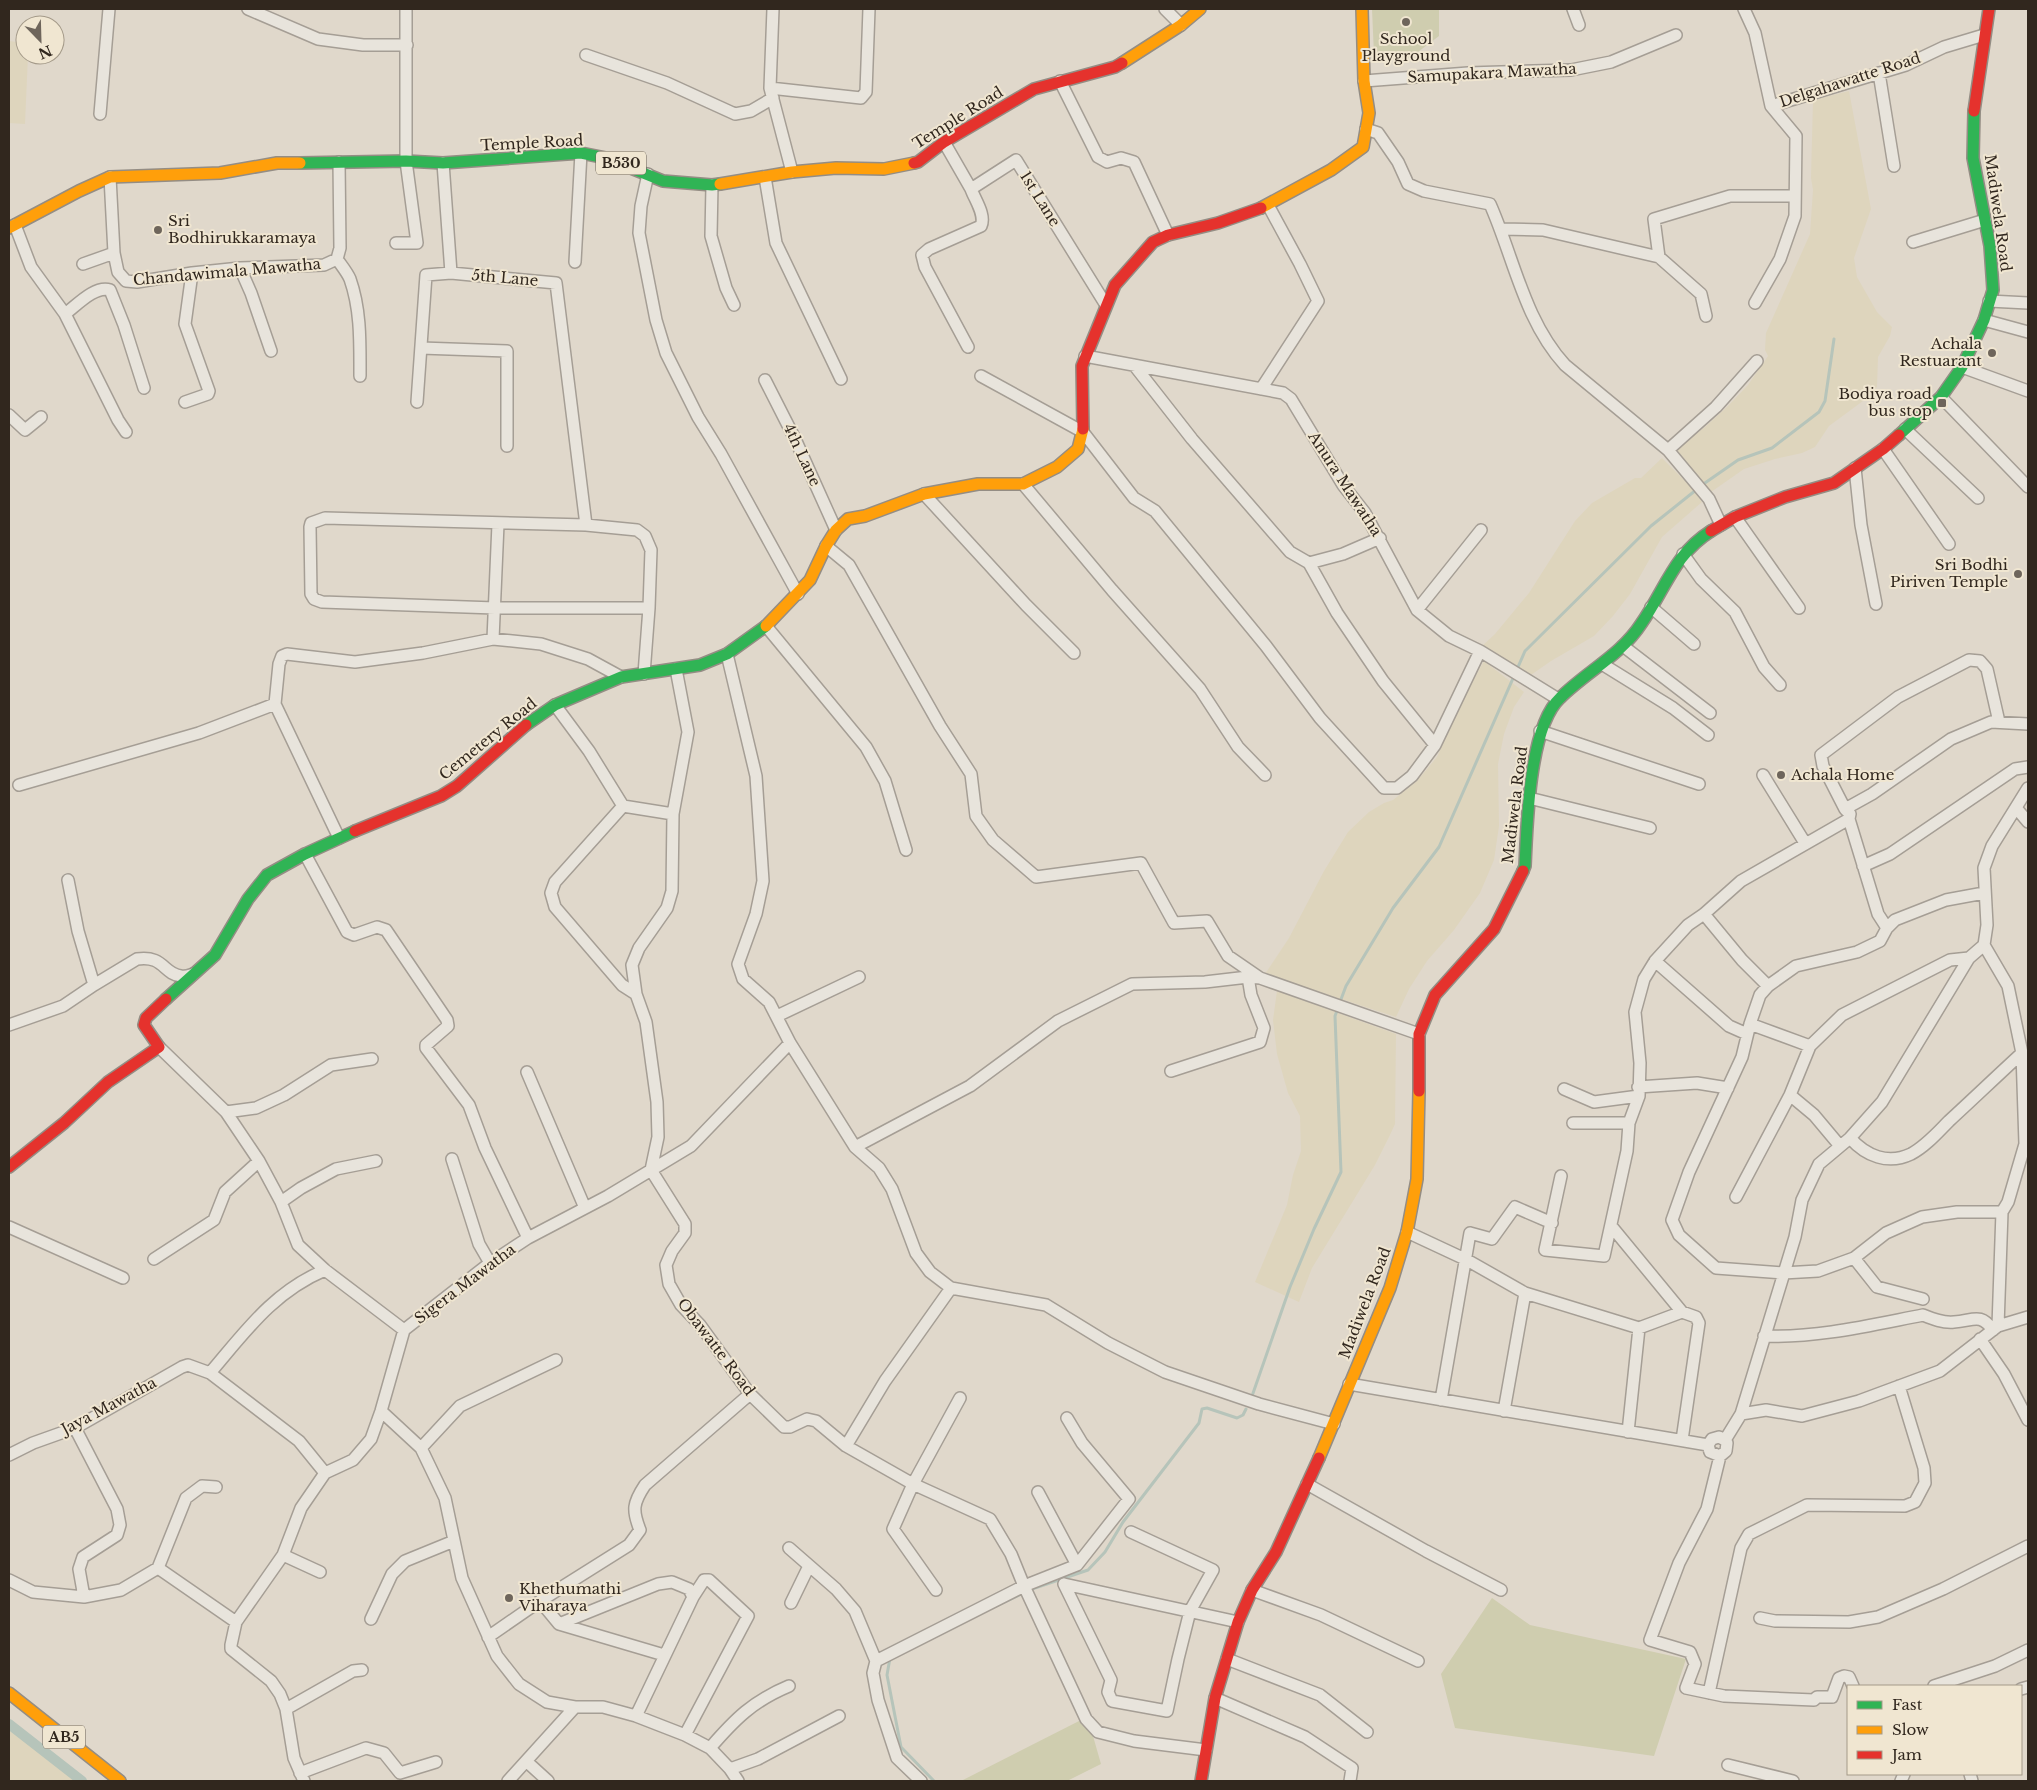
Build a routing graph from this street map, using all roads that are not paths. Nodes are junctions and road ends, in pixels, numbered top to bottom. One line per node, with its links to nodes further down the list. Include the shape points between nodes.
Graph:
1 (109, 9): 23 (street)
2 (248, 9): 16 (street, via 318,39 363,45)
3 (406, 9): 16 (street)
4 (773, 9): 21 (street)
5 (869, 9): 21 (street, via 866,92 861,98)
6 (1165, 9): 12 (street)
7 (1200, 9): 12 (main road, Temple Road / B530)
8 (1362, 9): 20 (main road, Cemetery Road)
9 (1573, 9): 13 (street)
10 (1744, 9): 22 (street, via 1755,32)
11 (1989, 9): 15 (main road, Madiwela Road)
12 (1182, 25): 19 (main road, Temple Road / B530, via 1115,67)
13 (1579, 25)
14 (1676, 35): 20 (street, Samupakara Mawatha, via 1611,62 1571,70)
15 (1984, 35): 18 (street, Delgahawatte Road); 39 (main road, Madiwela Road, via 1973,158)
16 (407, 45): 27 (street)
17 (586, 55): 21 (street, via 667,83 735,114 751,111)
18 (1879, 73): 22 (street, Delgahawatte Road); 30 (street)
19 (1060, 81): 25 (main road, Temple Road / B530, via 1034,89); 42 (street, via 1098,157 1107,162 1121,158 1134,162)
20 (1364, 81): 24 (main road, Cemetery Road, via 1369,113)
21 (771, 93): 31 (street)
22 (1772, 106): 37 (street, via 1796,136)
23 (100, 114)
24 (1366, 128): 38 (main road, Cemetery Road, via 1363,147 1331,170); 41 (street, via 1378,133 1398,162 1408,184 1424,191 1490,204)
25 (944, 142): 31 (main road, Temple Road / B530, via 918,162 884,170 836,168); 36 (street)
26 (581, 154): 29 (main road, Temple Road / B530); 32 (main road, Temple Road / B530, via 606,158); 48 (street)
27 (406, 160): 28 (main road, Temple Road / B530); 29 (main road, Temple Road / B530); 44 (street, via 417,243)
28 (339, 162): 33 (main road, Temple Road / B530, via 277,163 220,174); 47 (street, Chandawimala Mawatha, via 340,248)
29 (443, 163): 52 (street)
30 (1894, 166)
31 (792, 172): 34 (main road, Temple Road / B530)
32 (648, 174): 35 (main road, Temple Road / B530, via 663,181); 103 (street, via 639,234 666,353 698,417)
33 (110, 177): 40 (main road, Temple Road / B530); 45 (street, Chandawimala Mawatha)
34 (765, 177): 35 (main road, Temple Road / B530); 71 (street, via 776,243)
35 (712, 185): 56 (street, via 711,236)
36 (971, 189): 57 (street, 1st Lane, via 1016,160); 62 (street, via 982,214 981,226 928,249 922,255 925,267)
37 (1796, 196): 46 (street, via 1730,196 1654,219); 54 (street, via 1795,216 1780,260)
38 (1268, 206): 42 (main road, Cemetery Road); 74 (street, via 1318,302)
39 (1985, 220): 43 (street); 53 (main road, Madiwela Road, via 1993,290)
40 (12, 227): 58 (street, via 31,267)
41 (1501, 229): 46 (street, via 1543,230); 86 (street, via 1523,295 1554,353)
42 (1168, 235): 57 (main road, Cemetery Road, via 1153,242 1115,285)
43 (1913, 242)
44 (396, 243)
45 (114, 253): 49 (street); 51 (street, Chandawimala Mawatha, via 118,272 126,281)
46 (1659, 257): 59 (street, via 1701,294)
47 (337, 259): 50 (street, Chandawimala Mawatha, via 324,265); 69 (street, via 349,277 355,300 360,328)
48 (575, 262)
49 (83, 264)
50 (240, 268): 51 (street, Chandawimala Mawatha); 64 (street)
51 (192, 273): 77 (street, via 185,324 209,391)
52 (451, 273): 63 (street, 5th Lane, via 426,275); 95 (street, 5th Lane, via 556,283)
53 (1989, 302): 55 (street); 60 (main road, Madiwela Road)
54 (1755, 303)
55 (2028, 303)
56 (734, 305)
57 (1106, 305): 65 (main road, Cemetery Road)
58 (65, 314): 73 (street, via 91,294 110,290); 82 (street)
59 (1706, 316)
60 (1984, 320): 61 (street); 68 (main road, Madiwela Road)
61 (2028, 332)
62 (968, 347)
63 (421, 348): 78 (street, 5th Lane); 84 (street, via 507,350)
64 (271, 351)
65 (1085, 356): 67 (street, Anura Mawatha); 83 (main road, Cemetery Road, via 1082,366)
66 (1757, 361): 86 (street, via 1716,407)
67 (1134, 365): 74 (street, Anura Mawatha); 102 (street, via 1192,439 1290,552)
68 (1962, 367): 75 (street); 76 (main road, Madiwela Road)
69 (360, 376)
70 (982, 376): 83 (street)
71 (840, 379)
72 (765, 380): 96 (street, 4th Lane)
73 (144, 388)
74 (1261, 389): 98 (street, Anura Mawatha, via 1283,393 1291,399 1343,485 1365,512)
75 (2028, 392)
76 (1941, 396): 81 (main road, Madiwela Road); 89 (street)
77 (185, 402)
78 (417, 402)
79 (9, 415): 80 (street, via 25,430)
80 (41, 417)
81 (1905, 429): 85 (main road, Madiwela Road); 91 (street)
82 (126, 432)
83 (1083, 432): 88 (main road, Cemetery Road, via 1078,449 1057,467); 130 (street, via 1134,498 1155,511 1266,646 1320,718 1384,788 1397,788 1412,776)
84 (507, 446)
85 (1882, 449): 87 (main road, Madiwela Road); 99 (street)
86 (1668, 450): 94 (street, via 1709,499)
87 (1855, 468): 92 (main road, Madiwela Road, via 1834,483 1785,497); 104 (street, via 1861,525)
88 (1023, 484): 90 (main road, Cemetery Road, via 978,484); 132 (street, via 1200,689 1238,747)
89 (2028, 486)
90 (924, 494): 96 (main road, Cemetery Road, via 848,519); 115 (street)
91 (1978, 498)
92 (1735, 517): 94 (main road, Madiwela Road); 108 (street)
93 (498, 524): 95 (street); 106 (street); 106 (street, via 325,518 311,523 310,527 311,594 314,599 322,602)
94 (1721, 525): 101 (main road, Madiwela Road)
95 (586, 526): 107 (street, via 637,530 645,536 651,550)
96 (836, 530): 100 (main road, Cemetery Road)
97 (1481, 530): 109 (street)
98 (1380, 538): 102 (street, via 1343,554); 109 (street, Anura Mawatha)
99 (1949, 544)
100 (826, 546): 103 (main road, Cemetery Road, via 810,580); 159 (street, via 849,565 940,726 972,774 976,816 993,840 1036,877 1141,863 1174,923 1207,921 1228,956)
101 (1683, 554): 105 (main road, Madiwela Road); 121 (street, via 1701,579 1735,612 1764,667)
102 (1310, 563): 130 (street, via 1337,613 1383,681)
103 (798, 594): 110 (main road, Cemetery Road)
104 (1876, 604)
105 (1651, 607): 112 (street); 113 (main road, Madiwela Road)
106 (495, 608): 107 (street); 111 (street)
107 (650, 608): 119 (street)
108 (1799, 608)
109 (1417, 610): 114 (street, Anura Mawatha, via 1449,636)
110 (766, 626): 116 (main road, Cemetery Road); 146 (street, via 866,747 885,781)
111 (493, 639): 120 (street, via 540,644 588,659); 123 (street, via 354,662 287,654 282,656 279,664)
112 (1694, 644)
113 (1623, 646): 117 (main road, Madiwela Road); 125 (street)
114 (1480, 651): 122 (street, Anura Mawatha); 130 (street)
115 (1074, 653)
116 (727, 654): 118 (main road, Cemetery Road, via 700,665); 163 (street, via 756,776 763,881 756,914 738,964 743,979 769,1002)
117 (1602, 664): 122 (main road, Madiwela Road); 129 (street, via 1673,708)
118 (676, 669): 119 (main road, Cemetery Road); 140 (street, via 688,732)
119 (644, 674): 120 (main road, Cemetery Road)
120 (621, 677): 124 (main road, Cemetery Road)
121 (1780, 685)
122 (1558, 699): 128 (main road, Madiwela Road)
123 (275, 704): 135 (street, via 199,733); 144 (street)
124 (555, 705): 138 (street, via 589,751); 144 (main road, Cemetery Road, via 525,725 457,786 441,796)
125 (1710, 713)
126 (1999, 722): 127 (street); 141 (street, via 1991,722 1951,739); 141 (street, via 1987,669 1980,661 1969,660 1898,697 1821,755 1823,766)
127 (2028, 724)
128 (1540, 731): 134 (street); 137 (main road, Madiwela Road)
129 (1708, 735)
130 (1434, 745)
131 (2028, 767): 148 (street, via 2014,768 1890,854)
132 (1265, 775)
133 (1763, 775): 145 (street)
134 (1699, 784)
135 (18, 785)
136 (2028, 788): 139 (street)
137 (1529, 798): 143 (street); 166 (main road, Madiwela Road, via 1525,866 1494,929 1435,995)
138 (623, 806): 140 (street); 162 (street, via 555,882 551,894 555,907 622,985)
139 (2017, 809): 142 (street); 150 (street, via 1992,846 1984,868)
140 (672, 814): 162 (street, via 672,892 667,908 639,948 632,965)
141 (1847, 814): 145 (street); 148 (street)
142 (2028, 822)
143 (1650, 828)
144 (338, 838): 147 (main road, Cemetery Road)
145 (1805, 844): 151 (street, via 1741,881)
146 (906, 850)
147 (305, 854): 156 (main road, Cemetery Road, via 267,875 248,898 215,955); 198 (street, via 347,932 354,935 377,927 386,930 447,1020 448,1026 426,1048 469,1105 485,1148)
148 (1863, 866): 152 (street, via 1878,914)
149 (68, 880): 160 (street, via 78,931)
150 (1984, 893): 152 (street, via 1946,900 1895,920); 153 (street, via 1987,925)
151 (1704, 914): 155 (street, via 1688,925); 161 (street)
152 (1887, 928): 161 (street, via 1880,941 1857,952 1796,966)
153 (1984, 945): 154 (street); 170 (street, via 2008,986)
154 (1969, 958): 168 (street, via 1950,960 1842,1015); 181 (street, via 1882,1102)
155 (1656, 961): 165 (street, via 1729,1026); 176 (street, via 1644,979 1635,1012 1640,1063)
156 (193, 974): 160 (street, via 182,976 172,973 160,962 145,958 137,959); 169 (main road, Cemetery Road, via 146,1018 144,1025)
157 (859, 977): 163 (street)
158 (1248, 977): 159 (street); 172 (street, via 1251,995 1264,1028 1260,1042); 183 (street, via 1132,984 1058,1021 970,1086)
159 (1260, 978): 166 (street)
160 (94, 984): 164 (street, via 64,1006)
161 (1768, 986): 165 (street, via 1760,995)
162 (636, 994): 188 (street, via 646,1022 657,1102 658,1137)
163 (776, 1016): 167 (street)
164 (9, 1025)
165 (1749, 1029): 168 (street); 174 (street, via 1742,1057)
166 (1419, 1034): 197 (main road, Madiwela Road, via 1416,1179)
167 (790, 1043): 183 (street); 188 (street, Sigera Mawatha, via 692,1146)
168 (1810, 1046): 177 (street)
169 (159, 1047): 178 (street); 187 (main road, via 108,1082)
170 (2022, 1052): 181 (street, via 1911,1154 1890,1159 1873,1157); 193 (street, via 2024,1144 2008,1202)
171 (372, 1059): 178 (street, via 331,1065 284,1095 256,1108)
172 (1170, 1071)
173 (527, 1072): 192 (street)
174 (1728, 1088): 176 (street, via 1697,1083); 204 (street, via 1689,1172 1672,1220 1679,1236 1716,1268)
175 (1564, 1089): 176 (street, via 1594,1102)
176 (1638, 1092): 180 (street)
177 (1790, 1095): 182 (street, via 1814,1115); 190 (street)
178 (226, 1112): 185 (street)
179 (1573, 1123): 180 (street)
180 (1629, 1123): 196 (street, via 1628,1151)
181 (1850, 1138): 182 (street)
182 (1840, 1146): 204 (street, via 1819,1164 1802,1200 1795,1237)
183 (855, 1147): 206 (street, via 879,1168 892,1189 916,1253 930,1272)
184 (452, 1159): 202 (street, via 479,1244)
185 (258, 1161): 191 (street); 200 (street, via 225,1192 214,1220)
186 (376, 1162): 191 (street, via 336,1170)
187 (9, 1167)
188 (651, 1170): 192 (street, Sigera Mawatha); 220 (street, Obawatte Road, via 685,1224 685,1233 666,1265 670,1284 681,1305 700,1324)
189 (1561, 1176): 194 (street)
190 (1736, 1197)
191 (281, 1202): 203 (street, via 298,1245)
192 (585, 1208): 198 (street, Sigera Mawatha)
193 (2002, 1212): 199 (street, via 1957,1212 1922,1217 1886,1233); 212 (street)
194 (1552, 1223): 196 (street, via 1545,1250 1604,1256); 201 (street, via 1515,1207 1492,1239 1470,1233)
195 (9, 1227): 205 (street)
196 (1612, 1227): 209 (street)
197 (1407, 1232): 201 (street); 218 (main road, Madiwela Road, via 1390,1288)
198 (528, 1238): 202 (street, Sigera Mawatha)
199 (1854, 1258): 204 (street, via 1818,1271); 208 (street, via 1877,1288)
200 (154, 1260)
201 (1467, 1260): 207 (street); 222 (street)
202 (490, 1263): 213 (street, Sigera Mawatha)
203 (325, 1270): 213 (street); 217 (street, via 283,1293 258,1315)
204 (1783, 1273): 214 (street)
205 (123, 1278)
206 (951, 1288): 228 (street, via 1046,1305 1108,1343 1165,1372 1239,1398); 234 (street, via 885,1381)
207 (1525, 1292): 211 (street); 224 (street)
208 (1923, 1299)
209 (1682, 1312): 211 (street); 231 (street, via 1696,1317 1700,1323)
210 (2028, 1317): 212 (street)
211 (1639, 1328): 230 (street)
212 (1996, 1328): 214 (street, via 1977,1318 1954,1322 1938,1321 1924,1315 1828,1332 1789,1337); 215 (street)
213 (404, 1330): 223 (street, Sigera Mawatha)
214 (1764, 1336): 225 (street)
215 (1980, 1339): 219 (street, via 1940,1371); 227 (street, via 2004,1374)
216 (556, 1360): 235 (street, via 460,1406)
217 (210, 1373): 229 (street, Jaya Mawatha, via 188,1365 182,1367); 238 (street, Jaya Mawatha, via 299,1440)
218 (1349, 1384): 222 (street); 228 (main road, Madiwela Road)
219 (1899, 1386): 225 (street, via 1859,1401 1802,1416 1766,1410); 278 (street, via 1924,1468 1925,1482 1915,1502 1905,1506 1807,1504 1748,1534 1741,1548)
220 (750, 1394): 234 (street, Obawatte Road, via 784,1427 807,1419 816,1421); 259 (street, via 645,1485 635,1499 635,1517 640,1530 629,1545)
221 (960, 1398): 239 (street)
222 (1441, 1400): 224 (street)
223 (381, 1411): 235 (street); 238 (street, Sigera Mawatha, via 371,1439 353,1460)
224 (1504, 1411): 230 (street)
225 (1741, 1414): 232 (street)
226 (1067, 1418): 248 (street, via 1082,1443 1129,1499)
227 (2028, 1420)
228 (1334, 1424): 240 (main road, Madiwela Road)
229 (75, 1428): 236 (street, Jaya Mawatha); 257 (street, via 117,1508 120,1525 117,1535 83,1557 79,1569)
230 (1628, 1432): 231 (street)
231 (1682, 1440): 233 (street)
232 (1725, 1440): 233 (street, via 1715,1437); 237 (street, via 1728,1447)
233 (1708, 1445): 237 (street, via 1713,1454)
234 (846, 1446): 239 (street)
235 (421, 1448): 244 (street, via 445,1498)
236 (9, 1455)
237 (1720, 1456): 278 (street, via 1707,1509 1679,1562 1650,1640 1690,1652 1695,1664 1686,1688)
238 (325, 1473): 247 (street, via 301,1508)
239 (913, 1484): 253 (street, via 893,1529); 254 (street, via 990,1519 1011,1554)
240 (1307, 1484): 255 (main road, Madiwela Road, via 1276,1552); 256 (street)
241 (216, 1487): 250 (street, via 202,1486 186,1498)
242 (1038, 1492): 248 (street)
243 (1131, 1532): 261 (street, via 1213,1570)
244 (454, 1541): 263 (street, via 405,1561 392,1574); 267 (street, via 462,1578)
245 (2028, 1546): 262 (street, via 1943,1589 1878,1617 1849,1622)
246 (789, 1548): 249 (street)
247 (283, 1555): 251 (street); 264 (street)
248 (1078, 1565): 254 (street)
249 (810, 1566): 260 (street); 271 (street, via 855,1611)
250 (158, 1568): 257 (street, via 121,1590); 264 (street)
251 (320, 1572)
252 (9, 1580): 257 (street, via 34,1592)
253 (936, 1590)
254 (1026, 1590): 271 (street); 287 (street, via 1086,1719 1098,1732)
255 (1252, 1590): 265 (main road, Madiwela Road); 272 (street, via 1321,1615)
256 (1501, 1590)
257 (84, 1597)
258 (693, 1597): 266 (street, via 689,1590 672,1582 658,1584); 269 (street); 285 (street, via 704,1580 709,1580 748,1616)
259 (540, 1601): 266 (street); 267 (street)
260 (792, 1603)
261 (1190, 1612): 261 (street, via 1084,1588 1064,1584 1111,1680 1108,1692 1112,1701 1167,1711); 265 (street)
262 (1760, 1618)
263 (371, 1619)
264 (236, 1622): 281 (street, via 231,1648 271,1681)
265 (1238, 1622): 270 (main road, Madiwela Road)
266 (559, 1624): 269 (street)
267 (488, 1637): 280 (street, via 497,1656 519,1684 547,1702)
268 (2028, 1650): 275 (street, via 1995,1666)
269 (664, 1655): 282 (street)
270 (1227, 1659): 279 (main road, Madiwela Road); 284 (street, via 1320,1695)
271 (876, 1661): 297 (street, via 874,1673 878,1700 897,1758)
272 (1418, 1661)
273 (362, 1670): 281 (street, via 353,1671)
274 (1853, 1685): 278 (street, via 1849,1677 1844,1676 1839,1678 1832,1698 1817,1697 1814,1700)
275 (1937, 1685)
276 (790, 1686): 286 (street, via 766,1696 733,1722)
277 (9, 1693): 293 (main road, AB5)
278 (1709, 1693)
279 (1215, 1698): 287 (main road, Madiwela Road); 299 (street, via 1305,1737 1352,1768)
280 (575, 1707): 282 (street, via 603,1707); 288 (street)
281 (286, 1709): 292 (street, via 294,1758)
282 (636, 1716): 285 (street)
283 (839, 1716): 291 (street, via 758,1759)
284 (1367, 1732)
285 (685, 1735): 286 (street)
286 (710, 1748): 291 (street)
287 (1206, 1750): 298 (main road, Madiwela Road)
288 (526, 1761): 294 (street); 295 (street)
289 (436, 1762): 292 (street, via 400,1773 384,1753 366,1748)
290 (1728, 1766): 300 (street)
291 (730, 1770): 296 (street)
292 (302, 1777)
293 (120, 1781)
294 (508, 1781)
295 (548, 1781)
296 (738, 1781)
297 (921, 1781)
298 (1201, 1781)
299 (1350, 1781)
300 (1792, 1781)

